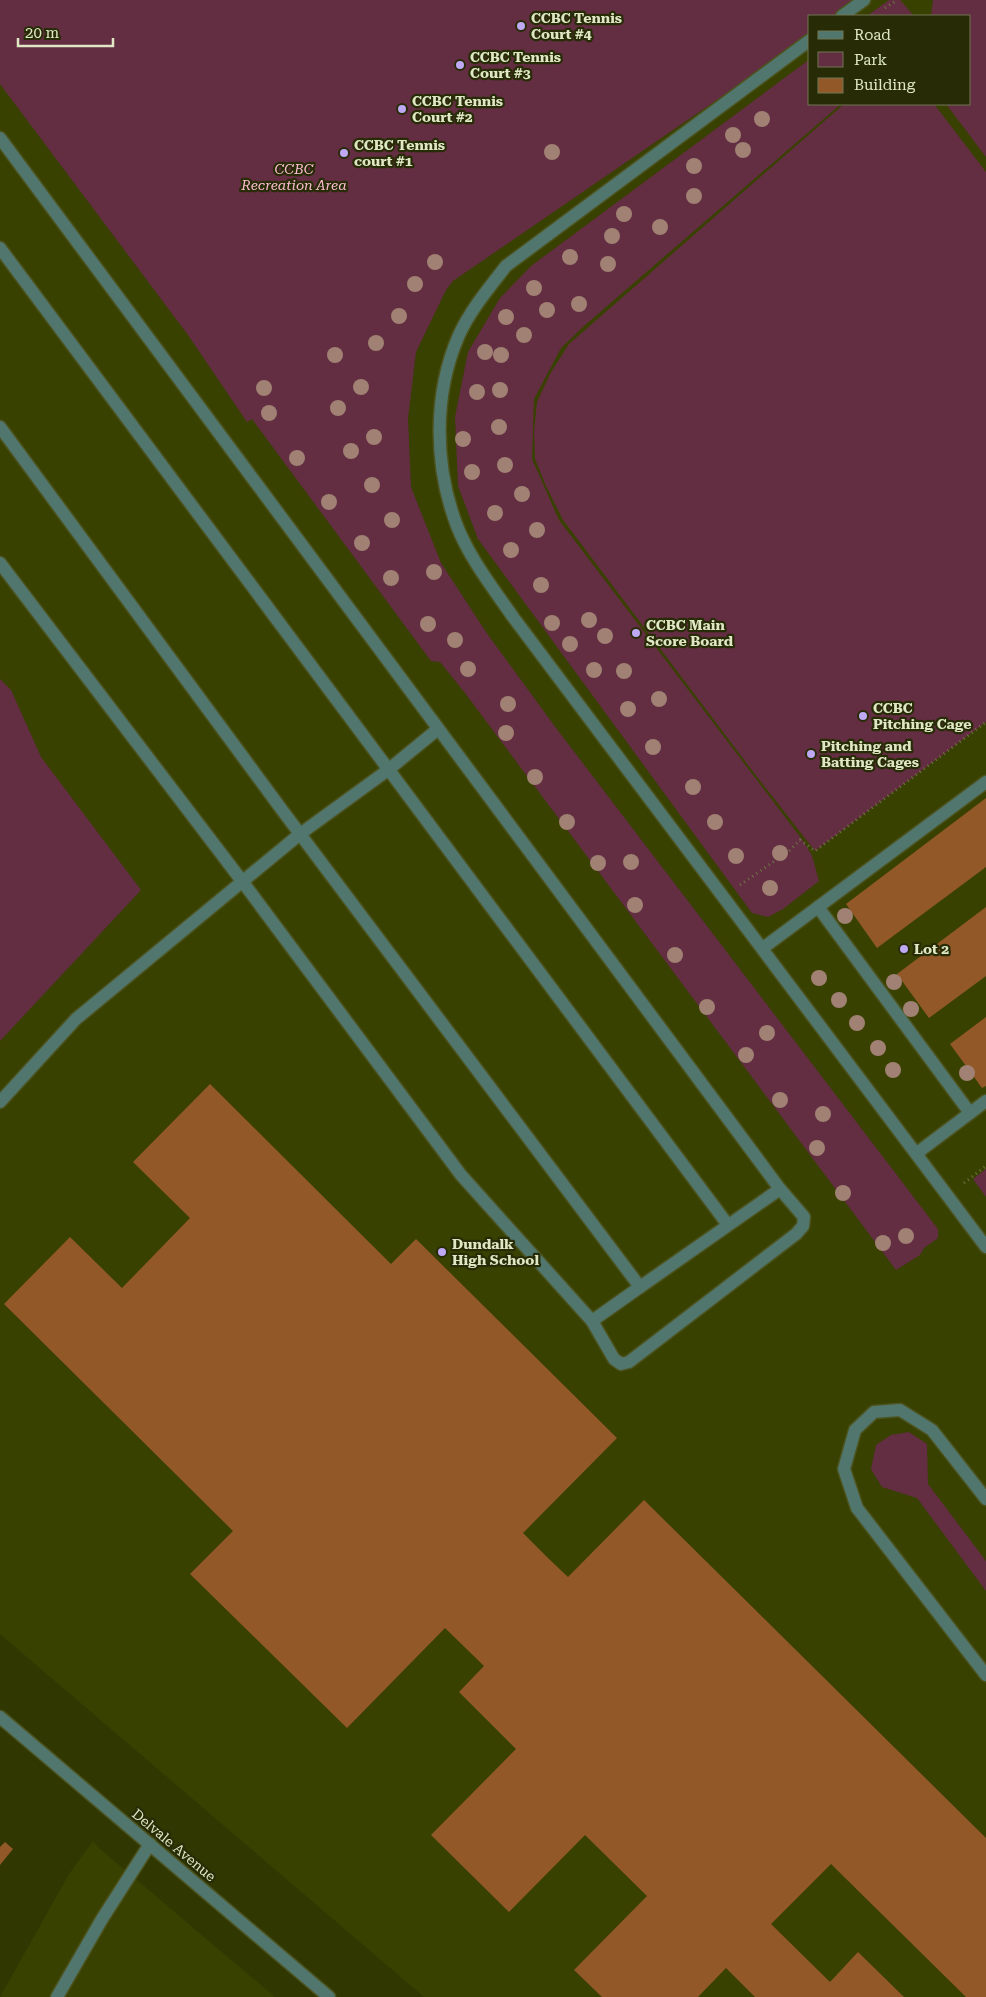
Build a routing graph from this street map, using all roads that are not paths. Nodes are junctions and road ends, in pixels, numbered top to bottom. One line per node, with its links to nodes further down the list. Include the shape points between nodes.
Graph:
1 (864, 0): 2 (street)
2 (843, 15)
3 (808, 41): 14 (street, via 506,266 479,300 459,336 448,370 440,413 445,487 458,526 482,573)
4 (0, 138): 8 (street)
5 (0, 248): 9 (street)
6 (0, 427): 11 (street)
7 (0, 563): 12 (street)
8 (438, 729): 9 (street); 19 (street)
9 (388, 770): 11 (street); 20 (street)
10 (986, 782): 13 (street)
11 (300, 834): 12 (street); 22 (street)
12 (242, 881): 16 (street, via 76,1019); 23 (street, via 460,1175)
13 (818, 907): 14 (street); 17 (street)
14 (763, 948): 18 (street)
15 (986, 1101): 17 (street)
16 (0, 1102)
17 (970, 1113): 18 (street)
18 (917, 1153): 21 (street)
19 (780, 1188): 20 (street); 23 (street, via 804,1217 803,1226 629,1362 621,1364 614,1360)
20 (728, 1225): 22 (street)
21 (986, 1247)
22 (640, 1287): 23 (street)
23 (592, 1321)
24 (986, 1499): 25 (street, via 932,1430 900,1410 874,1412 855,1430 844,1469 857,1508)
25 (986, 1675)
26 (0, 1717): 27 (street, Delvale Avenue)
27 (150, 1844): 28 (street); 29 (street, Delvale Avenue)
28 (57, 1997)
29 (329, 1997)

